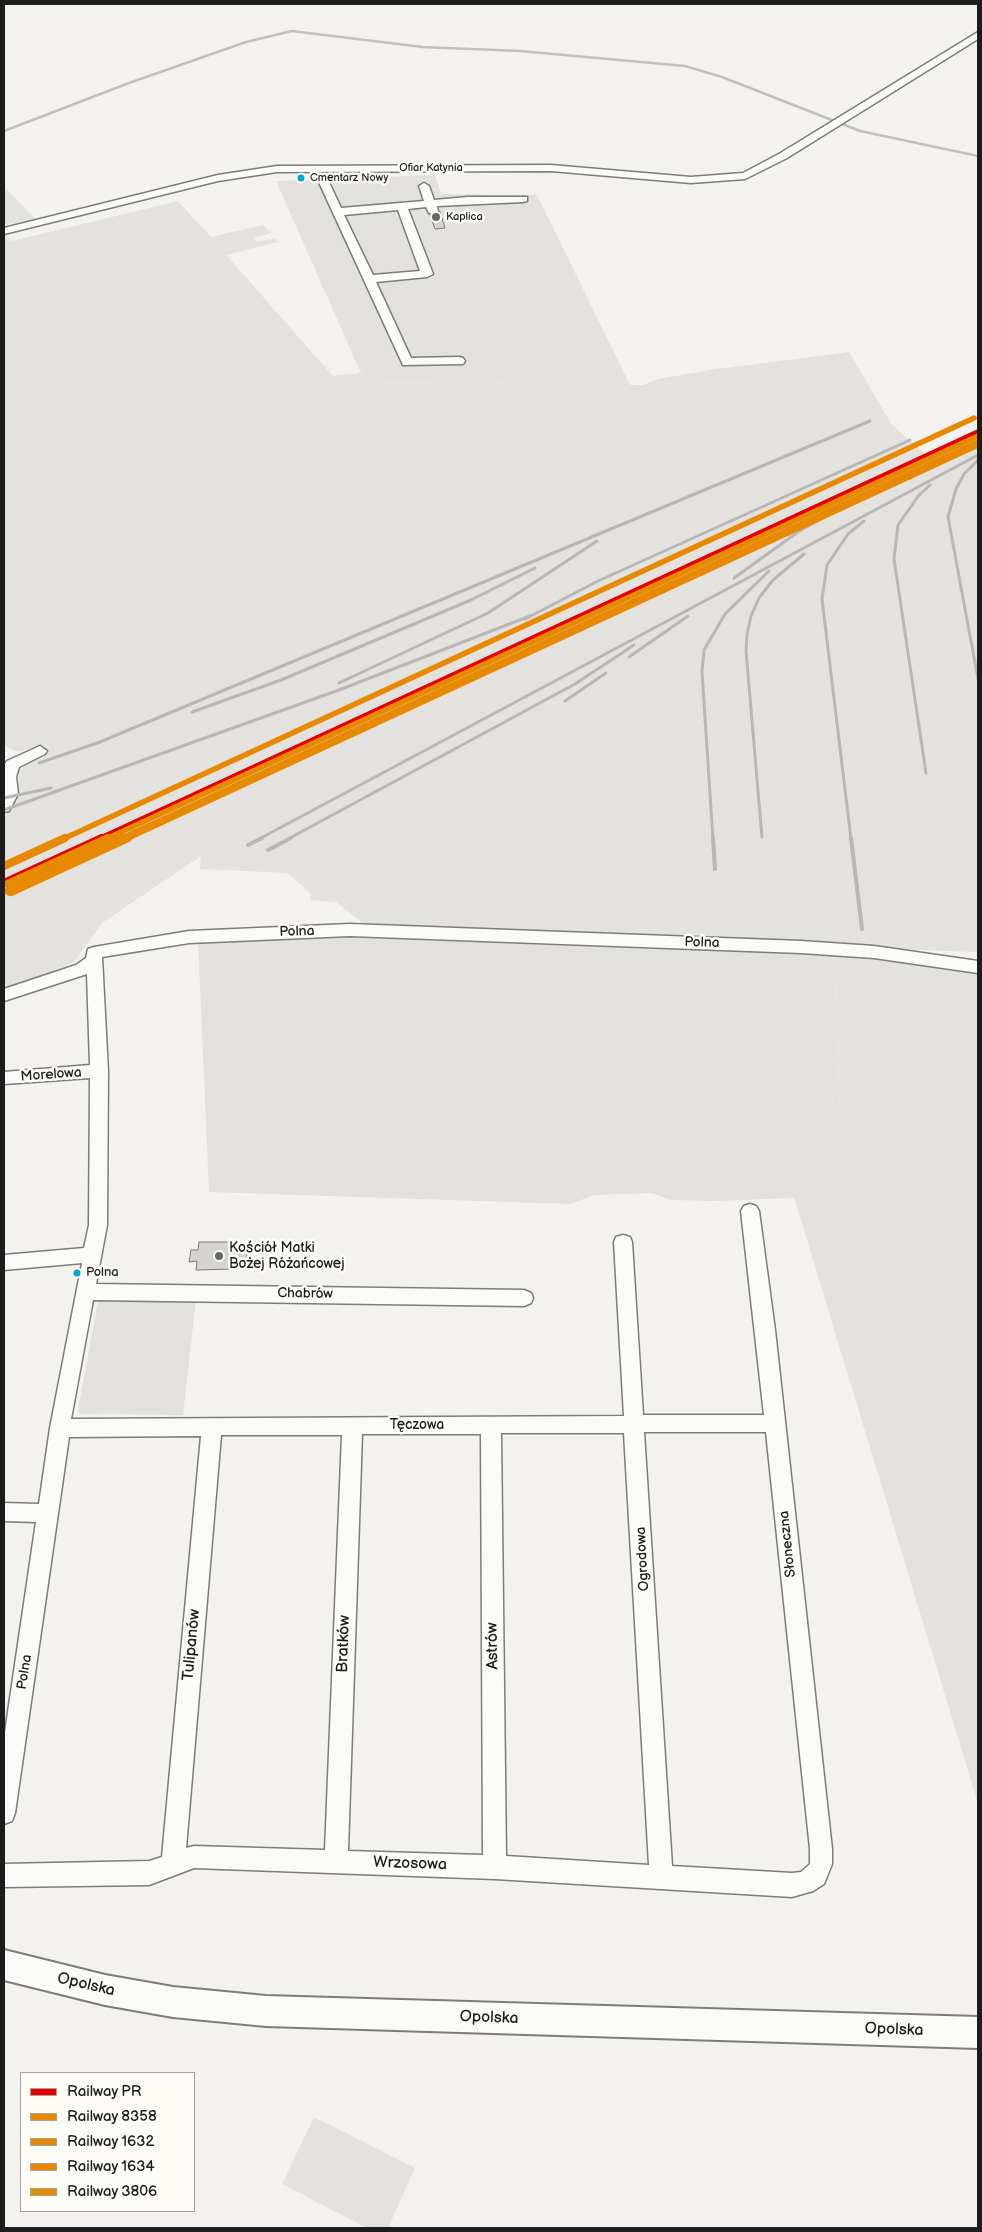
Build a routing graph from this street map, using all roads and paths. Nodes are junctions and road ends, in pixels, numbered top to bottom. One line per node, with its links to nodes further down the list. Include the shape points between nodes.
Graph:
1 (978, 35): 8 (street, Ofiar Katynia, via 745,176 691,180 551,168 277,169 218,178)
2 (322, 178): 7 (street)
3 (424, 186): 6 (street)
4 (523, 199): 6 (street)
5 (402, 206): 6 (street); 7 (street); 9 (street, via 427,274)
6 (432, 207)
7 (338, 212): 9 (street)
8 (4, 231)
9 (369, 280): 10 (street, via 407,362)
10 (459, 361)
11 (40, 751): 12 (street, via 12,764 8,777 10,794)
12 (4, 807)
13 (94, 962): 14 (street, Polna, via 94,953 190,937 350,930 810,947 874,952); 15 (street); 16 (street, Polna)
14 (978, 967)
15 (4, 995)
16 (99, 1071): 17 (street, Morelowa); 20 (street, Polna, via 98,1225)
17 (4, 1078)
18 (750, 1211): 25 (street, Słoneczna)
19 (623, 1242): 24 (street, Ogrodowa)
20 (93, 1255): 21 (street); 22 (street, Polna)
21 (4, 1262)
22 (86, 1292): 23 (street, Chabrów); 28 (street, Polna)
23 (524, 1298)
24 (635, 1424): 25 (street, Tęczowa); 26 (street, Tęczowa); 38 (street, Ogrodowa)
25 (775, 1424): 37 (street, Słoneczna, via 821,1849 821,1864)
26 (491, 1425): 27 (street, Tęczowa); 35 (street, Astrów)
27 (352, 1426): 29 (street, Tęczowa); 33 (street, Bratków)
28 (60, 1428): 29 (street, Tęczowa); 31 (street, Polna)
29 (212, 1428): 34 (street, Tulipanów)
30 (4, 1512): 31 (street)
31 (48, 1513): 32 (street, Polna)
32 (4, 1813)
33 (336, 1862): 34 (street, Wrzosowa, via 194,1857); 35 (street, Wrzosowa)
34 (173, 1863): 36 (street, Wrzosowa, via 148,1873)
35 (495, 1867): 38 (street, Wrzosowa)
36 (4, 1876)
37 (816, 1876): 38 (street, Wrzosowa, via 806,1883 792,1885)
38 (661, 1877)
39 (4, 1965): 40 (main road, Opolska, via 124,1994 266,2011)
40 (978, 2033)

